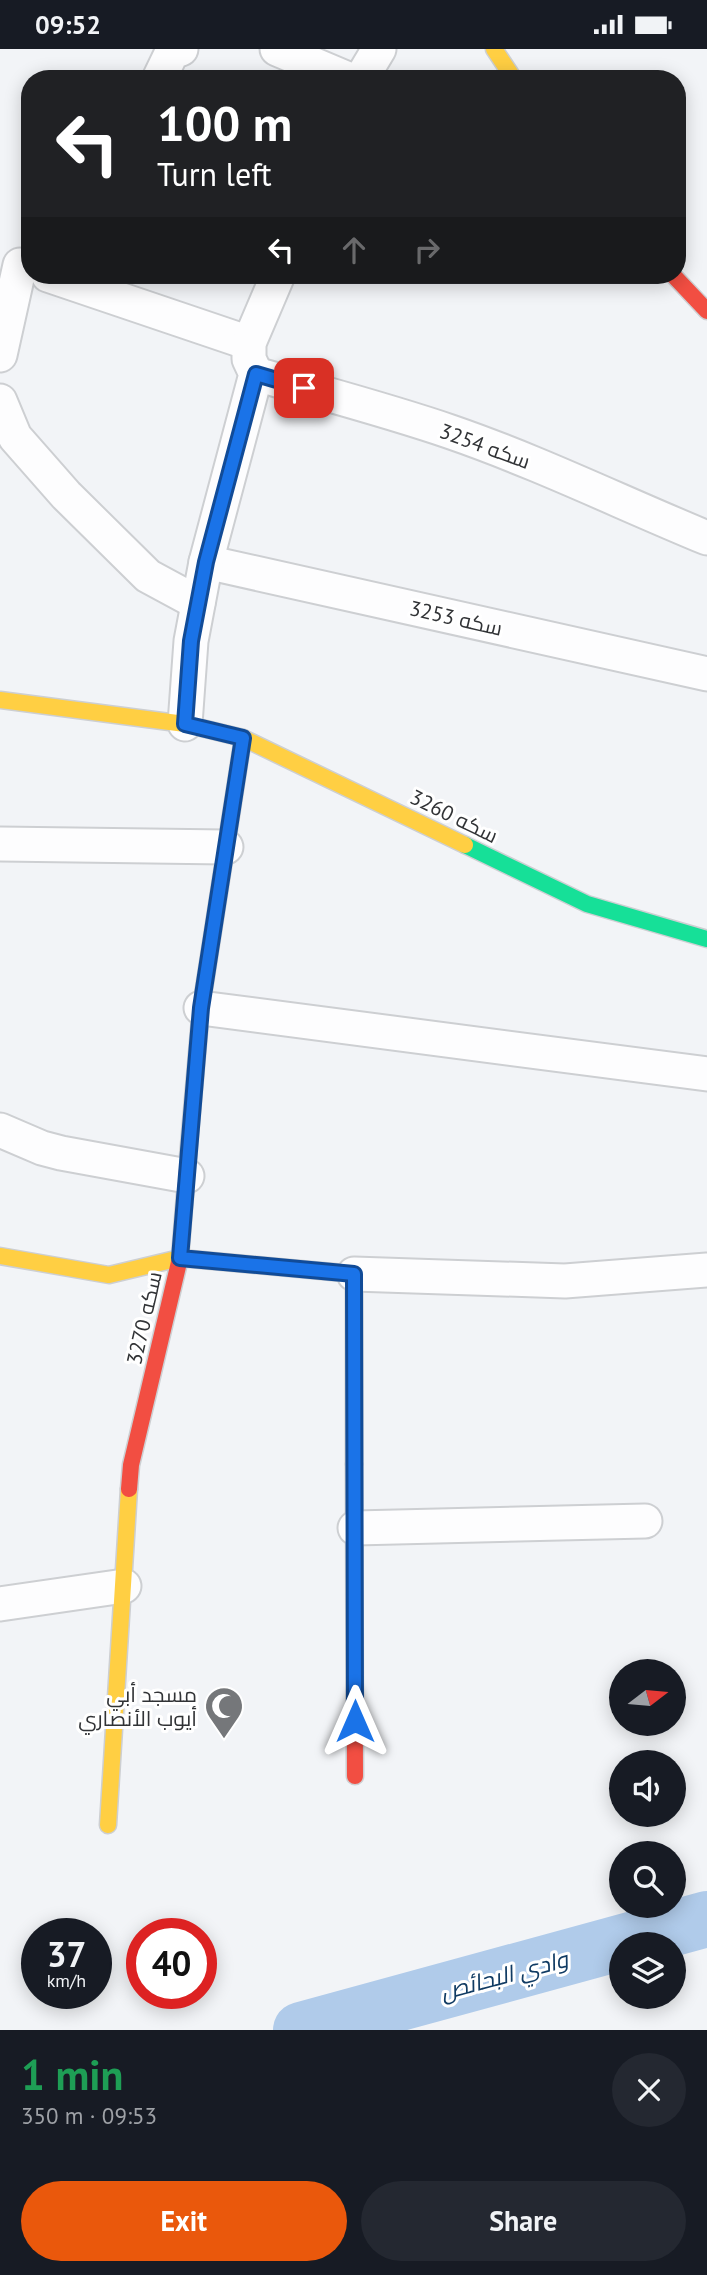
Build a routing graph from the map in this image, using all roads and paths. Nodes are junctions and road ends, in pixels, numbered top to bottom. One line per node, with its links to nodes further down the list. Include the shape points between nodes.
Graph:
1 (181, 49): 5 (street, via 172,53)
2 (277, 49): 6 (street)
3 (379, 49): 7 (street)
4 (494, 49): 8 (street)
5 (164, 70)
6 (327, 70)
7 (366, 70)
8 (508, 70)
9 (21, 280): 14 (street)
10 (93, 284): 15 (street, سكه 3254)
11 (275, 284): 15 (street)
12 (682, 284): 13 (street)
13 (707, 311)
14 (0, 355)
15 (253, 358): 17 (street, سكه 3254, via 542,466); 18 (street)
16 (0, 401): 19 (street, via 15,437 66,495 148,576)
17 (707, 538)
18 (206, 562): 19 (street); 20 (street, سكه 3253)
19 (198, 603): 22 (street)
20 (707, 674)
21 (0, 701): 22 (street, سكه 3260)
22 (185, 724): 23 (street, سكه 3260)
23 (243, 738): 25 (street, سكه 3270); 26 (street, سكه 3260, via 587,904)
24 (0, 844): 25 (street)
25 (226, 848): 27 (street, سكه 3270)
26 (707, 939)
27 (201, 1008): 28 (street); 30 (street, سكه 3270)
28 (707, 1073)
29 (0, 1130): 30 (street, via 61,1153)
30 (187, 1177): 32 (street, سكه 3270)
31 (0, 1257): 32 (street, via 109,1275)
32 (180, 1258): 34 (street); 37 (street, سكه 3270, via 131,1465)
33 (707, 1270): 34 (street, via 565,1280)
34 (354, 1274): 36 (street)
35 (645, 1521): 36 (street)
36 (355, 1528): 39 (street)
37 (124, 1586): 38 (street); 40 (street, سكه 3270)
38 (0, 1604)
39 (355, 1776)
40 (108, 1825)

